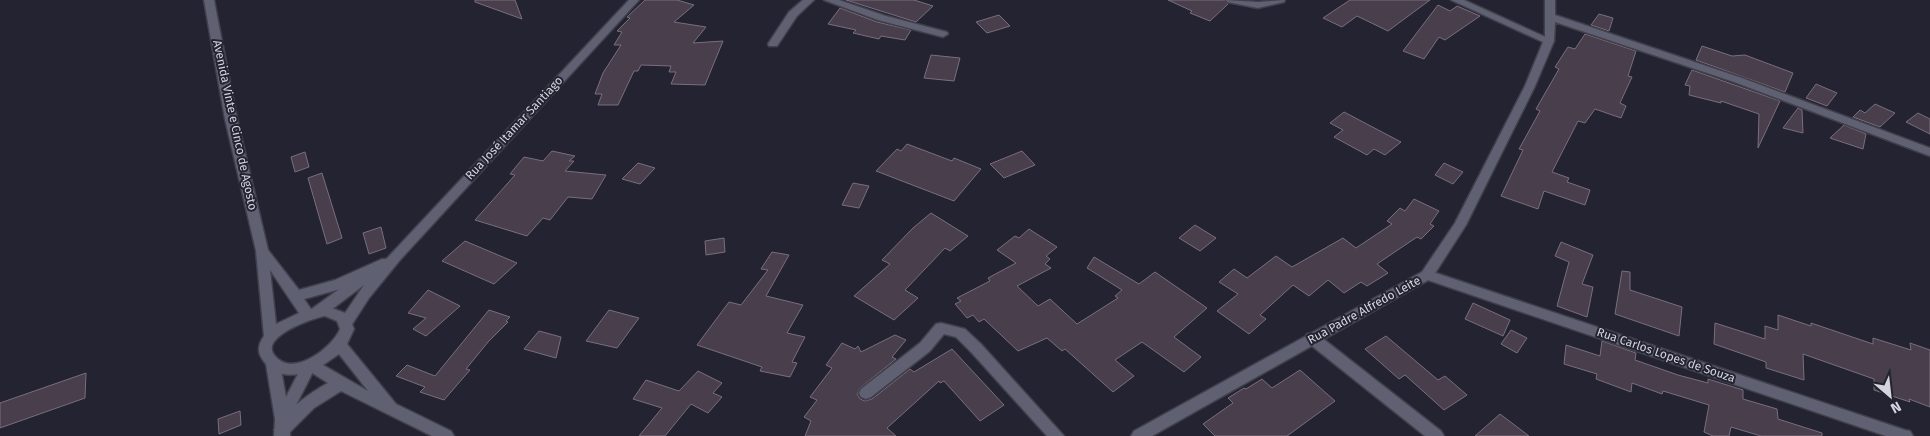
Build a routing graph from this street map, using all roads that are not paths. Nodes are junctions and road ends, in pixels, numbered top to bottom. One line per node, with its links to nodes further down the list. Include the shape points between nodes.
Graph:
1 (209, 0): 14 (street, Avenida Vinte e Cinco de Agosto)
2 (634, 0): 15 (street, Rua José Itamar Santiago)
3 (809, 0): 12 (street, via 793,14)
4 (829, 0): 10 (street)
5 (1231, 0): 6 (street, via 1258,4)
6 (1280, 0)
7 (1456, 0): 11 (street)
8 (1550, 0): 9 (street, Rua Padre Alfredo Leite)
9 (1551, 17): 11 (street, Rua Padre Alfredo Leite); 13 (street, via 1729,77)
10 (943, 34)
11 (1549, 41): 16 (street, Rua Padre Alfredo Leite, via 1460,225)
12 (773, 44)
13 (1930, 152)
14 (262, 251): 17 (street, Avenida Vinte e Cinco de Agosto); 20 (street, Avenida Vinte e Cinco de Agosto)
15 (391, 259): 17 (street, via 339,284); 18 (street, Rua José Itamar Santiago); 19 (street, Rua José Itamar Santiago)
16 (1427, 275): 21 (street, Rua Padre Alfredo Leite); 33 (street, Rua Carlos Lopes de Souza)
17 (296, 296): 18 (street, Avenida Vinte e Cinco de Agosto)
18 (312, 313): 19 (street, via 333,312); 20 (street, via 285,324)
19 (346, 322): 22 (street, via 345,337)
20 (272, 337): 23 (street, via 266,355)
21 (1312, 338): 31 (street, Rua Padre Alfredo Leite); 32 (street)
22 (340, 345): 24 (street); 27 (street)
23 (273, 364): 24 (street, via 289,368); 28 (street)
24 (310, 365): 25 (street); 28 (street)
25 (341, 384): 27 (street); 28 (street, via 325,390)
26 (866, 393): 30 (street, via 925,347 941,328 960,333 976,348)
27 (393, 411): 29 (street)
28 (282, 428)
29 (446, 436)
30 (1056, 436)
31 (1140, 436)
32 (1436, 436)
33 (1905, 436)

